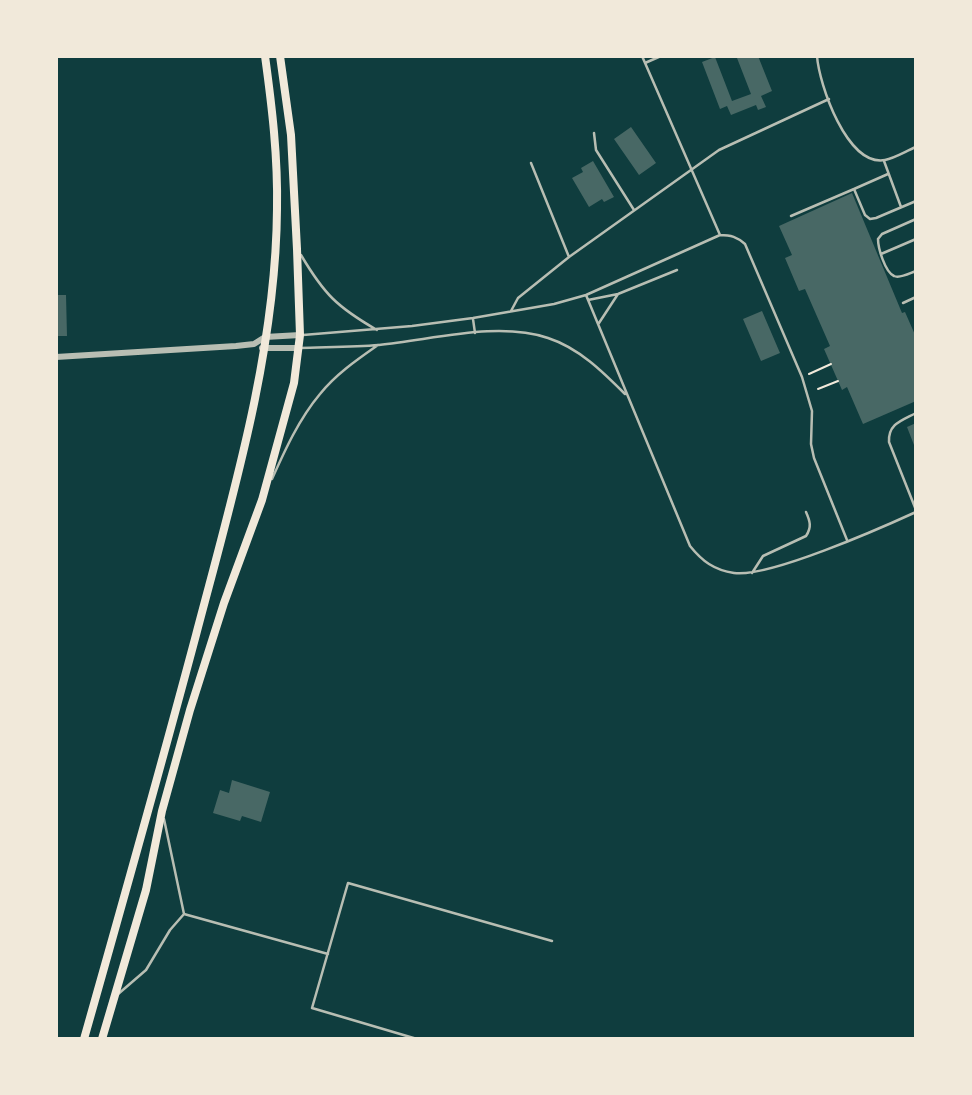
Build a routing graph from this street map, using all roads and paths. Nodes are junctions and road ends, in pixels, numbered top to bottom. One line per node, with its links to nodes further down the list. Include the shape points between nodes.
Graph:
1 (265, 56): 38 (main road, via 276,139 277,211)
2 (280, 56): 22 (main road, via 291,135)
3 (642, 56): 6 (lane)
4 (662, 56): 6 (lane)
5 (817, 56): 7 (lane)
6 (645, 63): 12 (lane)
7 (829, 99): 10 (lane, via 846,138 854,147); 12 (lane, via 732,142)
8 (594, 133): 17 (lane, via 596,150)
9 (916, 147): 10 (lane)
10 (884, 161): 13 (lane)
11 (531, 163): 24 (lane)
12 (692, 172): 17 (lane); 20 (lane)
13 (888, 174): 14 (lane); 16 (lane)
14 (854, 189): 16 (lane, via 870,219); 18 (lane)
15 (916, 201): 16 (lane)
16 (901, 207)
17 (634, 210): 24 (lane)
18 (791, 216)
19 (916, 219): 23 (lane, via 882,234 877,239)
20 (720, 235): 28 (lane); 53 (lane, via 745,244 802,377 813,411 814,458)
21 (916, 239): 23 (lane)
22 (297, 248): 35 (lane, via 334,301); 37 (main road)
23 (881, 254): 26 (lane, via 895,277)
24 (569, 257): 32 (lane, via 518,298)
25 (677, 270): 27 (lane)
26 (916, 271)
27 (618, 294): 30 (lane); 34 (lane)
28 (586, 295): 30 (lane); 32 (lane)
29 (916, 297): 31 (lane)
30 (589, 300): 34 (lane)
31 (903, 303)
32 (511, 312): 33 (lane)
33 (473, 318): 35 (lane); 36 (lane)
34 (599, 323): 48 (lane)
35 (377, 330): 37 (lane)
36 (475, 333): 40 (lane); 48 (lane, via 524,332 550,338 587,359)
37 (300, 335): 38 (street); 41 (main road)
38 (265, 337): 39 (street); 42 (main road)
39 (254, 344): 42 (street); 43 (street)
40 (379, 345): 41 (lane); 50 (lane, via 346,367 319,394 292,435)
41 (299, 348): 42 (street); 50 (main road, via 287,415)
42 (263, 349): 60 (main road, via 228,515)
43 (56, 356)
44 (831, 365): 45 (path)
45 (808, 374)
46 (838, 381): 47 (path)
47 (818, 389)
48 (627, 397): 54 (lane, via 690,546 702,561 717,569)
49 (916, 413): 51 (lane, via 888,432)
50 (262, 500): 55 (main road, via 223,603)
51 (916, 511): 53 (lane)
52 (806, 512): 54 (lane, via 810,531 806,536 763,556)
53 (846, 540): 54 (lane)
54 (752, 573)
55 (163, 811): 56 (lane); 59 (main road)
56 (184, 914): 58 (lane); 59 (lane, via 146,970)
57 (552, 941): 58 (lane, via 348,883)
58 (328, 954): 62 (lane, via 312,1008)
59 (115, 998): 61 (main road)
60 (84, 1039)
61 (102, 1039)
62 (417, 1039)

